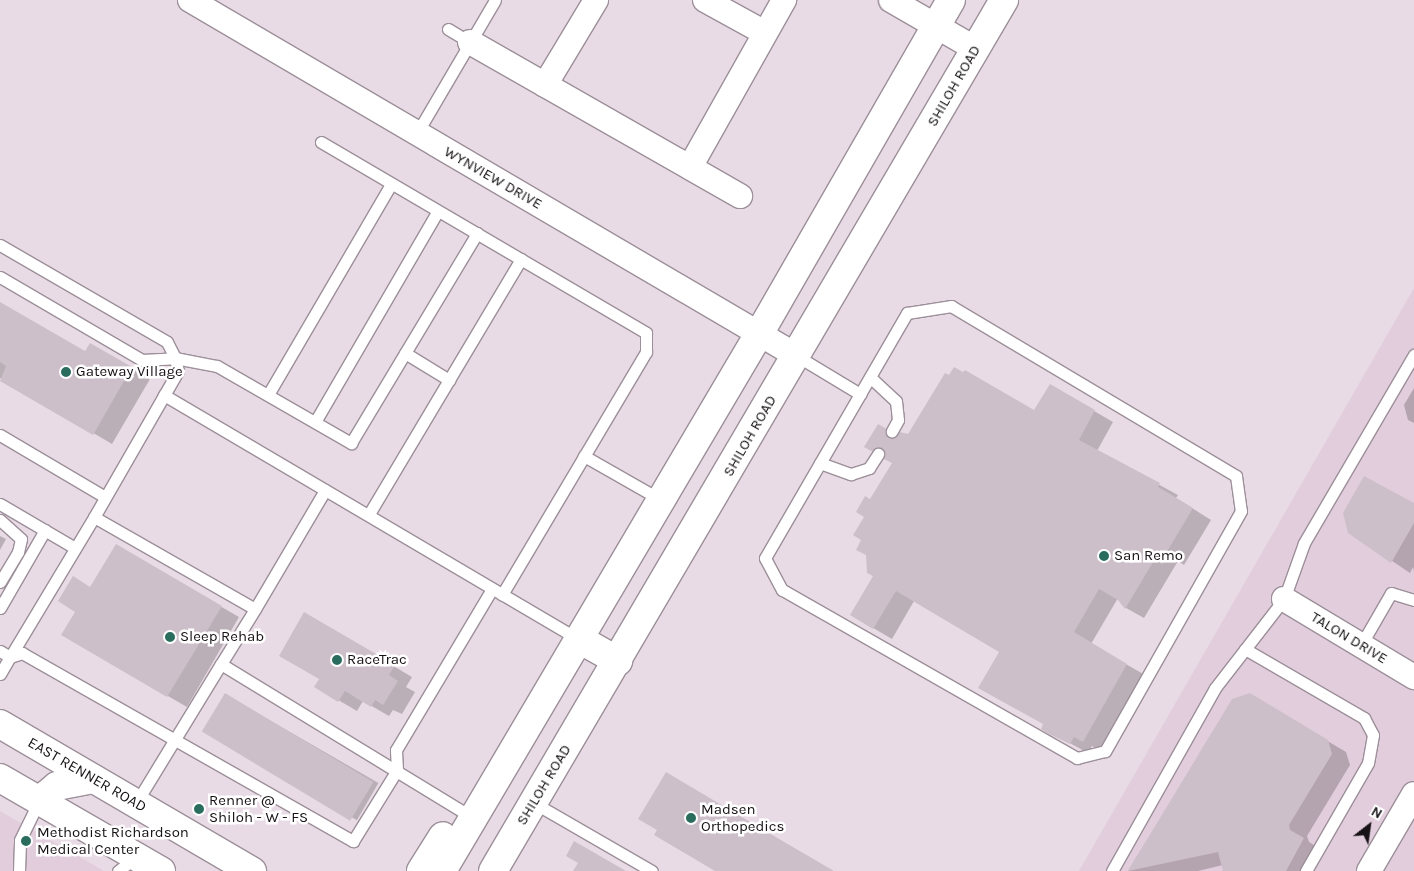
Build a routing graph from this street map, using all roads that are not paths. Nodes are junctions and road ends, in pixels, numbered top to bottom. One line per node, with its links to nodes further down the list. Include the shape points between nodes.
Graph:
1 (190, 0): 15 (street, WYNVIEW DRIVE)
2 (495, 0): 12 (lane)
3 (596, 0): 14 (street)
4 (705, 0): 11 (street)
5 (784, 0): 11 (street)
6 (891, 0): 9 (street)
7 (951, 0): 9 (main road)
8 (1004, 0): 13 (main road, SHILOH ROAD)
9 (936, 25): 13 (street); 25 (main road)
10 (448, 29): 12 (lane)
11 (765, 33): 17 (street)
12 (470, 42): 14 (street); 15 (lane)
13 (976, 48): 28 (main road, SHILOH ROAD)
14 (545, 85): 17 (street)
15 (417, 134): 25 (street, WYNVIEW DRIVE)
16 (320, 142): 18 (lane)
17 (690, 167): 19 (street)
18 (391, 184): 20 (lane); 32 (lane)
19 (740, 196)
20 (438, 211): 21 (lane); 35 (lane)
21 (477, 233): 23 (lane); 26 (lane)
22 (0, 245): 29 (lane, via 167,342)
23 (521, 259): 31 (lane); 39 (lane, via 646,333 646,352)
24 (0, 277): 29 (lane, via 142,360)
25 (759, 334): 28 (street, WYNVIEW DRIVE); 43 (main road)
26 (405, 353): 31 (lane); 35 (lane, via 351,443)
27 (1414, 355): 52 (lane, via 1304,543)
28 (796, 356): 33 (lane); 61 (main road, SHILOH ROAD)
29 (175, 358): 32 (lane, via 217,366); 34 (lane, via 178,371)
30 (870, 377): 33 (lane); 36 (lane, via 896,401 898,420); 40 (lane, via 907,313 951,306 1236,476 1242,511 1105,751 1077,758 782,590 765,558)
31 (448, 380): 45 (lane)
32 (269, 393): 35 (lane)
33 (860, 394): 40 (lane)
34 (164, 395): 41 (lane); 42 (lane)
35 (315, 422)
36 (892, 431)
37 (0, 436): 42 (lane)
38 (878, 454): 40 (lane, via 869,468 851,474)
39 (584, 456): 43 (lane); 51 (lane)
40 (820, 463)
41 (325, 490): 45 (lane); 55 (lane)
42 (105, 497): 46 (lane)
43 (661, 500): 56 (main road)
44 (0, 504): 48 (lane)
45 (368, 514): 51 (lane)
46 (94, 517): 49 (lane); 55 (lane)
47 (0, 520): 50 (lane, via 21,539 18,552)
48 (45, 530): 49 (lane); 54 (lane)
49 (75, 548): 60 (lane)
50 (0, 582)
51 (497, 592): 56 (lane); 67 (lane, via 396,750)
52 (1284, 599): 57 (street, TALON DRIVE); 58 (lane)
53 (1414, 600): 57 (lane, via 1391,593)
54 (0, 608)
55 (254, 609): 62 (lane)
56 (579, 639): 61 (main road); 74 (main road, via 526,729 503,740)
57 (1361, 645): 64 (street, TALON DRIVE)
58 (1245, 648): 84 (lane, via 1215,688); 85 (lane, via 1364,718 1373,735 1368,763)
59 (0, 651): 60 (lane)
60 (10, 658): 63 (lane); 66 (lane, via 22,653)
61 (618, 661): 73 (main road, SHILOH ROAD)
62 (222, 664): 66 (lane); 67 (lane)
63 (0, 674)
64 (1414, 677)
65 (0, 724): 69 (main road, EAST RENNER ROAD)
66 (175, 742): 67 (lane, via 353,841); 72 (lane)
67 (397, 770): 74 (lane)
68 (0, 778): 71 (main road)
69 (93, 778): 71 (main road, via 57,786); 72 (main road, EAST RENNER ROAD)
70 (1414, 794): 75 (street)
71 (39, 801): 76 (main road); 77 (lane, via 20,840)
72 (136, 803): 79 (main road, EAST RENNER ROAD)
73 (534, 803): 82 (main road, SHILOH ROAD); 83 (lane)
74 (466, 814): 80 (main road); 81 (main road)
75 (1408, 820): 86 (street)
76 (127, 864): 78 (main road)
77 (19, 871)
78 (161, 871)
79 (252, 871)
80 (421, 871)
81 (442, 871)
82 (493, 871)
83 (652, 871)
84 (1112, 871)
85 (1306, 871)
86 (1369, 871)

